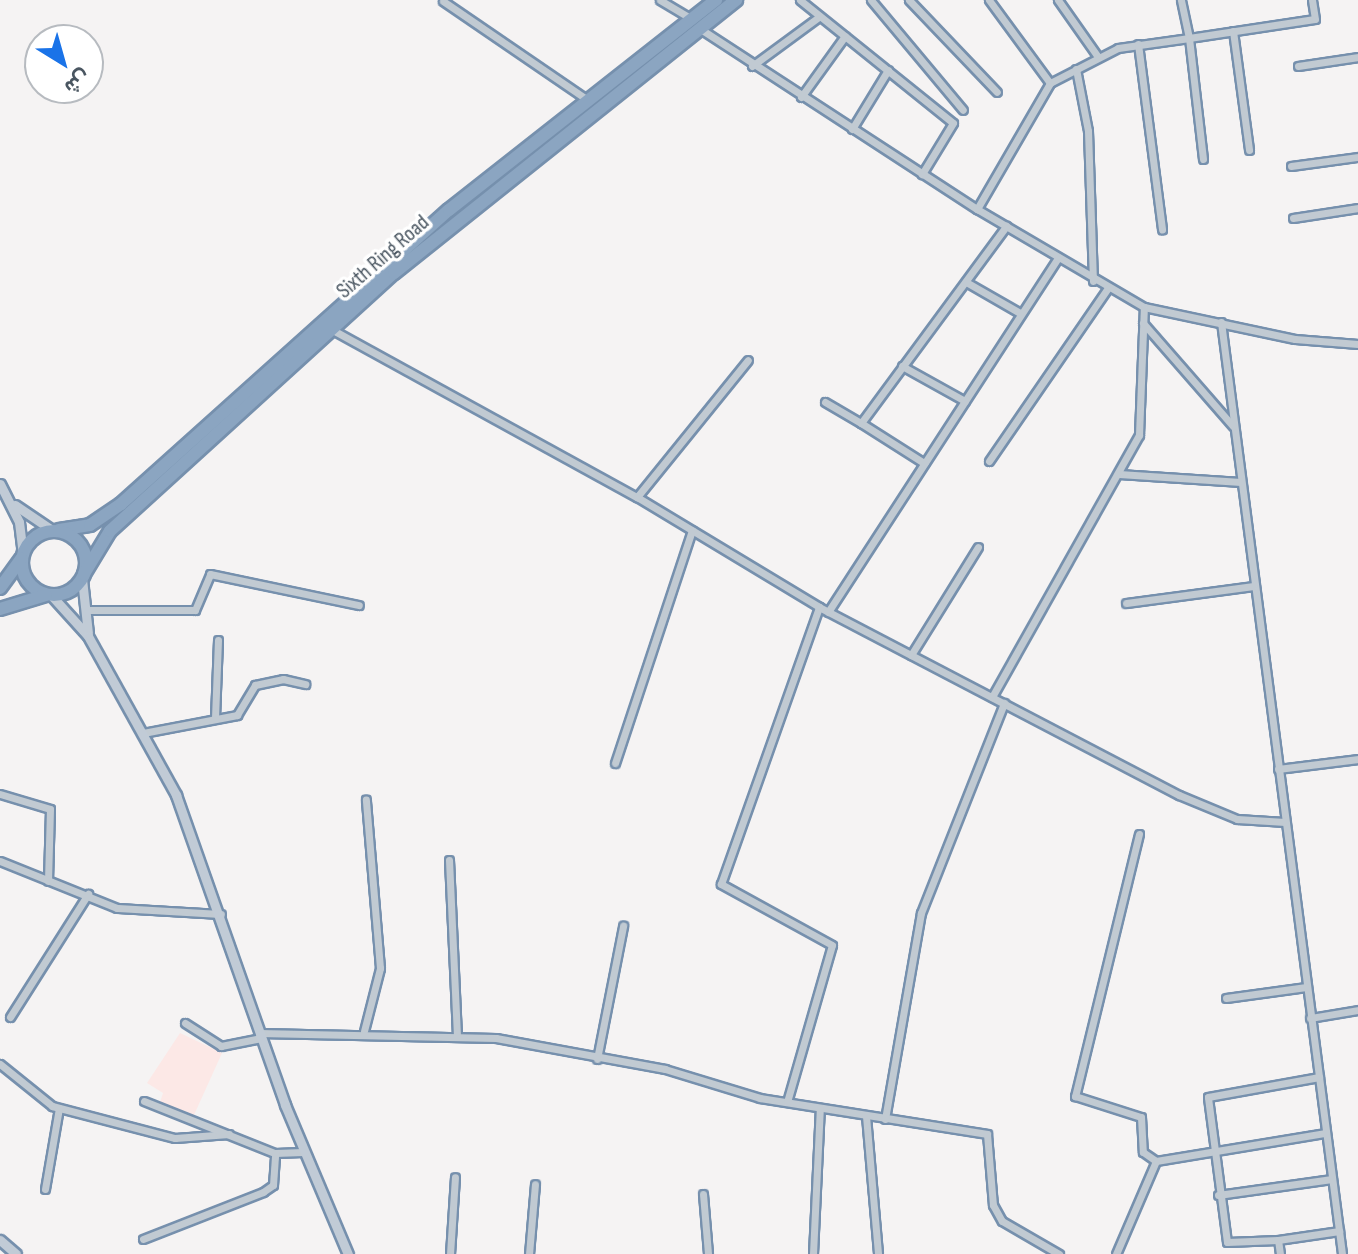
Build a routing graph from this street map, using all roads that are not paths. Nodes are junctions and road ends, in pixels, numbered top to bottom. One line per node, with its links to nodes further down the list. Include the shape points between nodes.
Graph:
1 (660, 0): 13 (street)
2 (716, 0): 13 (highway, Sixth Ring Road)
3 (736, 0): 13 (highway, Sixth Ring Road)
4 (800, 0): 12 (street)
5 (871, 0): 28 (street)
6 (909, 0): 25 (street)
7 (989, 0): 24 (street)
8 (1058, 0): 18 (street)
9 (1181, 0): 16 (street)
10 (1312, 0): 14 (street, via 1315,19)
11 (443, 1): 27 (street)
12 (820, 16): 15 (street); 20 (street)
13 (695, 23): 20 (street); 27 (highway, Sixth Ring Road); 48 (highway, Sixth Ring Road)
14 (1233, 31): 16 (street); 30 (street)
15 (845, 36): 23 (street); 26 (street)
16 (1189, 38): 17 (street); 32 (street)
17 (1138, 44): 18 (street); 39 (street)
18 (1098, 57): 22 (street)
19 (1358, 57): 21 (street)
20 (752, 66): 26 (street)
21 (1298, 66)
22 (1076, 69): 24 (street); 41 (street, via 1088,131)
23 (888, 70): 29 (street); 34 (street, via 953,123)
24 (1050, 83): 36 (street)
25 (997, 92)
26 (801, 97): 29 (street)
27 (586, 99): 63 (highway, Sixth Ring Road, via 386,264 121,504 90,525)
28 (963, 110)
29 (852, 129): 34 (street)
30 (1249, 150)
31 (1358, 157): 33 (street)
32 (1203, 159)
33 (1291, 166)
34 (922, 174): 36 (street)
35 (1358, 208): 37 (street)
36 (977, 209): 38 (street)
37 (1293, 218)
38 (1006, 226): 40 (street); 42 (street)
39 (1162, 229)
40 (1057, 259): 41 (street); 45 (street)
41 (1093, 281): 43 (street)
42 (966, 282): 45 (street); 51 (street)
43 (1107, 289): 44 (street); 56 (street)
44 (1144, 307): 46 (street); 47 (street)
45 (1020, 313): 52 (street)
46 (1221, 322): 49 (street); 55 (street)
47 (1143, 323): 55 (street); 58 (street, via 1141,427)
48 (331, 329): 61 (street); 67 (highway, Sixth Ring Road, via 110,531)
49 (1358, 344)
50 (748, 360): 61 (street)
51 (902, 366): 52 (street); 54 (street)
52 (965, 401): 57 (street)
53 (825, 402): 54 (street)
54 (861, 423): 57 (street)
55 (1233, 426): 59 (street)
56 (989, 461)
57 (924, 463): 76 (street)
58 (1119, 474): 59 (street); 81 (street)
59 (1241, 482): 68 (street)
60 (0, 484): 62 (main road)
61 (637, 497): 64 (street)
62 (10, 500): 63 (main road); 66 (main road)
63 (56, 530): 66 (highway, Sixth Ring Road, via 34,537); 67 (highway, via 82,546)
64 (692, 530): 73 (street); 86 (street)
65 (978, 547): 79 (street)
66 (22, 556): 69 (highway, Sixth Ring Road); 70 (highway, via 27,582)
67 (83, 577): 70 (highway); 75 (main road)
68 (1254, 586): 71 (street); 87 (street)
69 (0, 588)
70 (49, 595): 74 (highway); 77 (main road)
71 (1126, 603)
72 (359, 605): 75 (street, via 210,574 195,610)
73 (819, 607): 76 (street); 112 (street, via 721,884 832,945)
74 (0, 609)
75 (85, 610): 77 (main road)
76 (828, 612): 79 (street)
77 (88, 636): 84 (main road)
78 (218, 640): 83 (street)
79 (911, 655): 81 (street)
80 (305, 684): 83 (street, via 283,679 255,685 239,713)
81 (992, 697): 82 (street)
82 (1004, 703): 91 (street, via 1210,809); 116 (street, via 921,913)
83 (215, 718): 84 (street)
84 (143, 733): 97 (main road, via 192,831)
85 (1358, 759): 87 (street)
86 (615, 763)
87 (1278, 769): 91 (street)
88 (2, 795): 90 (street); 95 (street, via 50,809)
89 (366, 800): 105 (street, via 380,968)
90 (0, 807)
91 (1285, 822): 99 (street)
92 (1139, 834): 122 (street, via 1074,1094 1141,1117 1143,1152)
93 (449, 860): 106 (street)
94 (0, 861): 95 (street)
95 (48, 881): 96 (street)
96 (88, 894): 97 (street, via 123,910); 102 (street)
97 (221, 914): 107 (main road)
98 (623, 926): 108 (street)
99 (1306, 987): 100 (street); 103 (street)
100 (1226, 998)
101 (1358, 1010): 103 (street)
102 (10, 1017)
103 (1310, 1018): 110 (street)
104 (185, 1023): 107 (street, via 221,1046)
105 (364, 1031): 106 (street); 107 (street)
106 (457, 1035): 108 (street)
107 (260, 1036): 120 (main road)
108 (597, 1059): 112 (street)
109 (0, 1064): 113 (street)
110 (1319, 1077): 117 (street); 119 (street, via 1213,1092)
111 (144, 1101): 118 (street)
112 (787, 1102): 114 (street)
113 (59, 1108): 118 (street, via 175,1138); 126 (street)
114 (820, 1108): 115 (street); 139 (street)
115 (866, 1116): 116 (street); 140 (street)
116 (885, 1119): 141 (street, via 987,1134 993,1205 1002,1221)
117 (1326, 1133): 119 (street); 124 (street)
118 (229, 1134): 121 (street)
119 (1214, 1147): 122 (street); 128 (street)
120 (303, 1152): 121 (street); 135 (main road)
121 (275, 1153): 130 (street, via 273,1185 263,1192)
122 (1156, 1161): 142 (street)
123 (455, 1177): 136 (street)
124 (1332, 1179): 128 (street); 129 (street)
125 (535, 1184): 137 (street)
126 (45, 1189)
127 (703, 1194): 138 (street)
128 (1218, 1195): 133 (street)
129 (1339, 1231): 132 (street); 144 (street)
130 (143, 1239)
131 (0, 1240): 134 (main road)
132 (1278, 1240): 133 (street); 143 (street)
133 (1234, 1250)
134 (16, 1254)
135 (348, 1254)
136 (450, 1254)
137 (529, 1254)
138 (708, 1254)
139 (813, 1254)
140 (878, 1254)
141 (1059, 1254)
142 (1116, 1254)
143 (1280, 1254)
144 (1342, 1254)

